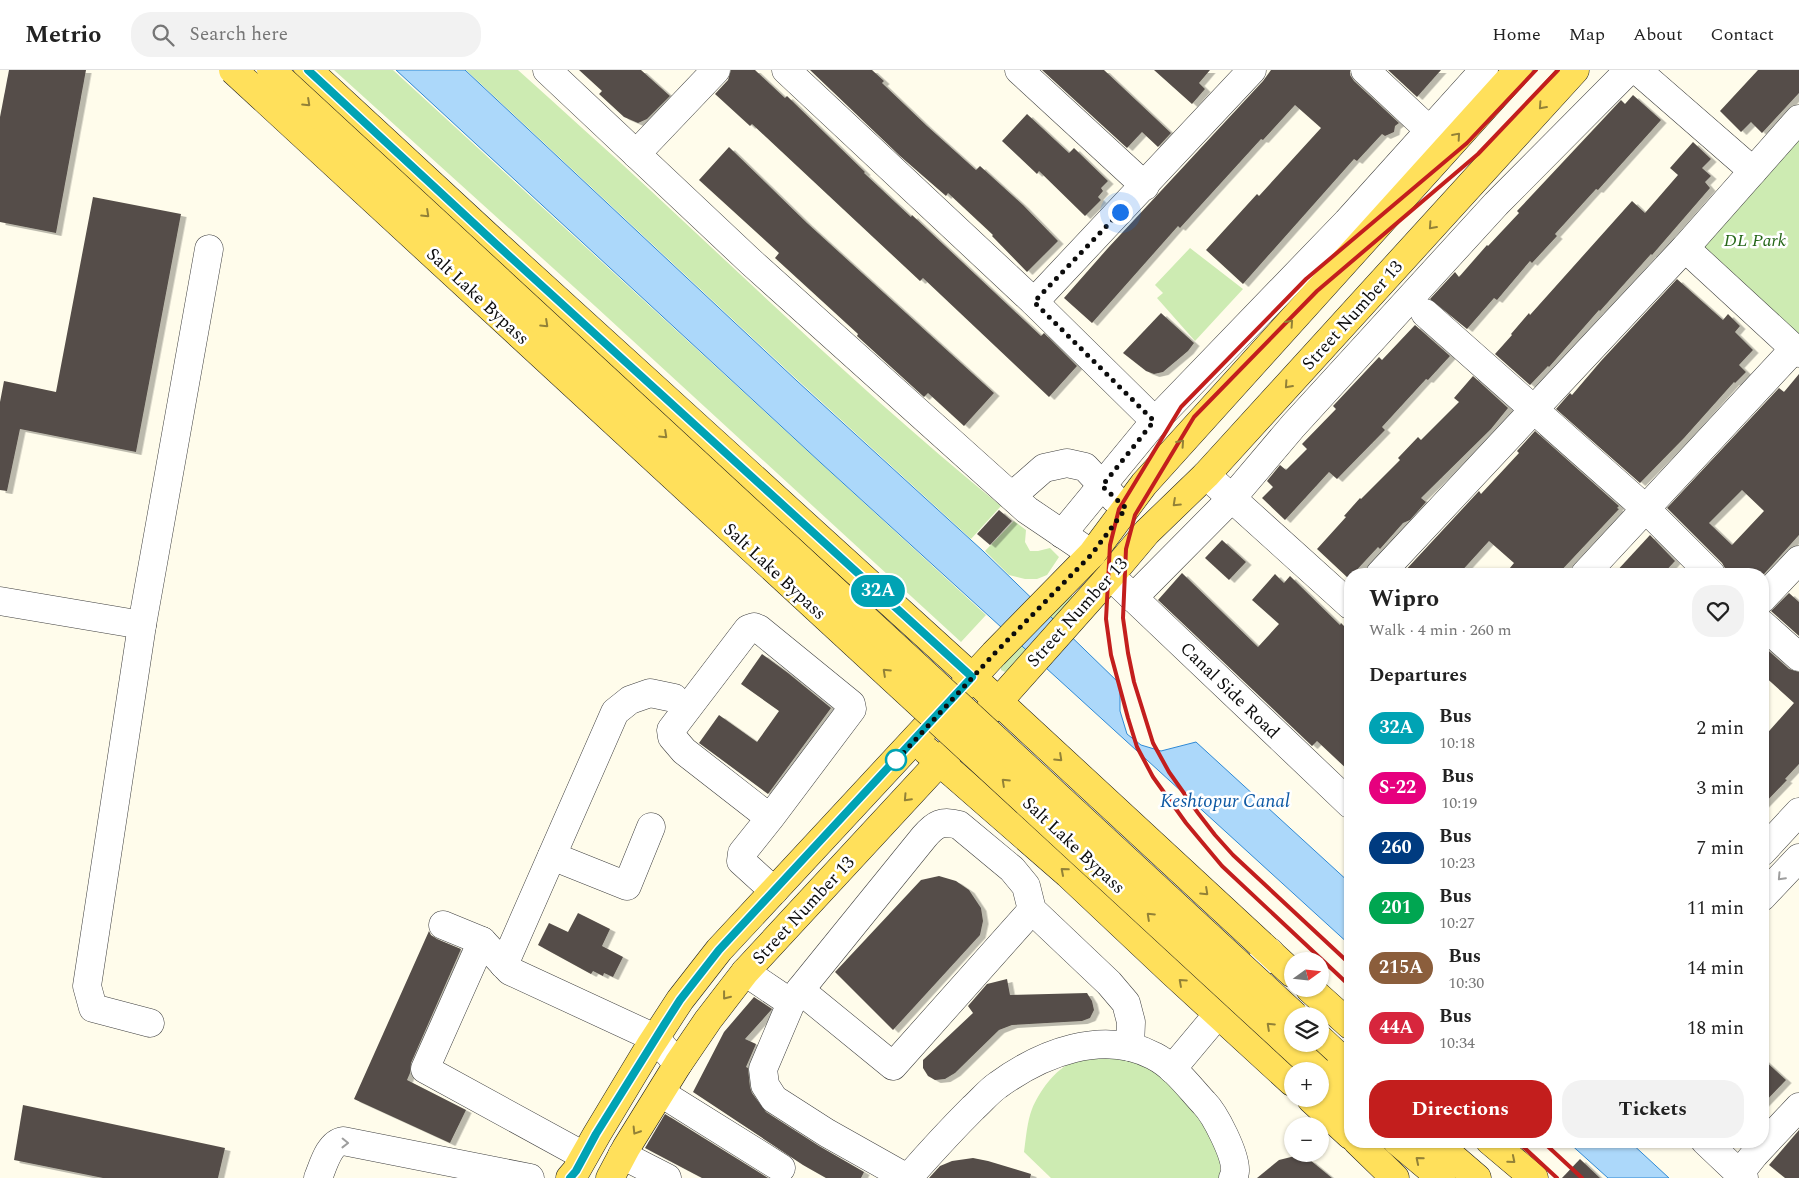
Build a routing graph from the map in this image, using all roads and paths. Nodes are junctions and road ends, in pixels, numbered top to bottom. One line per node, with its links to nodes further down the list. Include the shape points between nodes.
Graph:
1 (233, 70): 80 (main road, Salt Lake Bypass, one-way to 1, bridge)
2 (271, 70): 72 (main road, one-way to 72, bridge)
3 (308, 70): 49 (main road)
4 (547, 70): 17 (street)
5 (716, 70): 17 (street)
6 (786, 70): 24 (street)
7 (1019, 70): 20 (street)
8 (1365, 70): 16 (street)
9 (1518, 70): 14 (main road, Street Number 13)
10 (1575, 70): 21 (main road, Street Number 13, one-way to 21)
11 (1629, 70): 32 (street, via 1496,204 1293,426)
12 (1637, 70): 19 (street)
13 (1246, 72): 20 (street)
14 (1485, 82): 16 (street); 18 (main road, Street Number 13, one-way to 14)
15 (1799, 119): 19 (street)
16 (1430, 131): 28 (street)
17 (636, 154): 31 (street, via 751,262)
18 (1428, 169): 21 (main road); 33 (main road, Street Number 13, one-way to 18, via 1144,484)
19 (1754, 171): 22 (street)
20 (1145, 186): 24 (street)
21 (1459, 196): 29 (main road, Street Number 13, one-way to 29)
22 (1685, 248): 26 (street); 27 (street)
23 (209, 250): 46 (street)
24 (1034, 302): 28 (street)
25 (1425, 313): 27 (street)
26 (1797, 351): 34 (street)
27 (1534, 409): 34 (street); 38 (street)
28 (1154, 421): 30 (street)
29 (1206, 475): 32 (street); 41 (main road, Street Number 13, one-way to 41, via 1147,532)
30 (1102, 486): 31 (street, via 1085,467 1067,462 1044,468); 33 (street); 35 (street)
31 (1012, 496): 35 (street)
32 (1232, 498): 43 (street); 44 (street)
33 (1126, 508): 36 (main road, Street Number 13)
34 (1646, 509): 39 (street); 40 (street)
35 (1062, 534): 36 (street)
36 (1088, 558): 49 (main road, Street Number 13)
37 (1799, 560): 42 (street)
38 (1386, 568)
39 (1591, 568)
40 (1705, 568)
41 (1110, 576): 43 (street, Canal Side Road); 51 (main road, Street Number 13)
42 (1769, 592)
43 (1133, 598): 54 (street, Canal Side Road)
44 (1344, 600)
45 (0, 601): 46 (street)
46 (142, 625): 75 (street, via 86,986 93,1008)
47 (1769, 630): 48 (street)
48 (1799, 657)
49 (972, 677): 51 (main road); 52 (main road, Street Number 13)
50 (674, 698): 59 (street, via 650,693 630,700 616,712)
51 (998, 702): 53 (main road, Street Number 13); 66 (main road, one-way to 66)
52 (914, 740): 53 (main road); 61 (main road, Street Number 13)
53 (940, 763): 69 (main road, Street Number 13, one-way to 69); 73 (main road, one-way to 53, via 1068,874)
54 (1344, 798)
55 (1799, 812): 58 (street)
56 (770, 818): 56 (street, via 684,751 670,730 748,629 754,627 851,704 852,709); 61 (street, via 740,857)
57 (651, 827): 59 (street, via 627,886)
58 (1769, 844)
59 (552, 856): 67 (street)
60 (1799, 858): 62 (street, one-way to 62)
61 (774, 890): 76 (main road, Street Number 13, via 719,950)
62 (1769, 890)
63 (1032, 910): 70 (street, via 893,1066); 70 (street, via 1026,886 1012,869 959,825 948,822 935,825); 77 (street, via 1109,983 1126,1004 1131,1022)
64 (443, 925): 65 (street)
65 (482, 941): 67 (street); 98 (street, via 424,1069)
66 (1270, 952): 68 (main road); 73 (street)
67 (504, 965): 76 (street, via 510,971)
68 (1284, 965)
69 (745, 972): 70 (street); 81 (main road, Street Number 13, one-way to 81)
70 (795, 996): 104 (street, via 763,1069 765,1085 774,1099)
71 (1320, 998): 74 (main road)
72 (1285, 1007)
73 (1218, 1015): 82 (street); 83 (main road)
74 (1344, 1020)
75 (150, 1022)
76 (655, 1038): 81 (street); 98 (main road, Street Number 13)
77 (1130, 1047): 82 (street, via 1155,1056); 104 (street, via 1086,1045 1060,1051 1005,1080 942,1138)
78 (1329, 1047): 79 (main road)
79 (1344, 1061)
80 (1308, 1062)
81 (678, 1064): 85 (main road, Street Number 13)
82 (1172, 1069): 105 (street, via 1210,1109 1228,1141 1236,1171)
83 (1284, 1075)
84 (1329, 1081): 86 (main road, Salt Lake Bypass)
85 (661, 1092): 97 (main road, Street Number 13, one-way to 97); 99 (street)
86 (1344, 1095)
87 (1320, 1107): 89 (main road)
88 (1799, 1107): 90 (street)
89 (1344, 1129)
90 (1769, 1140)
91 (1364, 1148): 106 (main road)
92 (1405, 1148): 107 (main road, one-way to 92)
93 (1442, 1148): 108 (main road)
94 (1498, 1148): 109 (main road, one-way to 109)
95 (1712, 1148): 100 (street)
96 (1761, 1148): 100 (street)
97 (616, 1166): 103 (street)
98 (577, 1167)
99 (781, 1168)
100 (1742, 1176)
101 (318, 1178): 102 (street, one-way to 102, via 332,1147 343,1141)
102 (530, 1178)
103 (667, 1178)
104 (907, 1178)
105 (1233, 1178)
106 (1395, 1178)
107 (1441, 1178)
108 (1477, 1178)
109 (1534, 1178)

